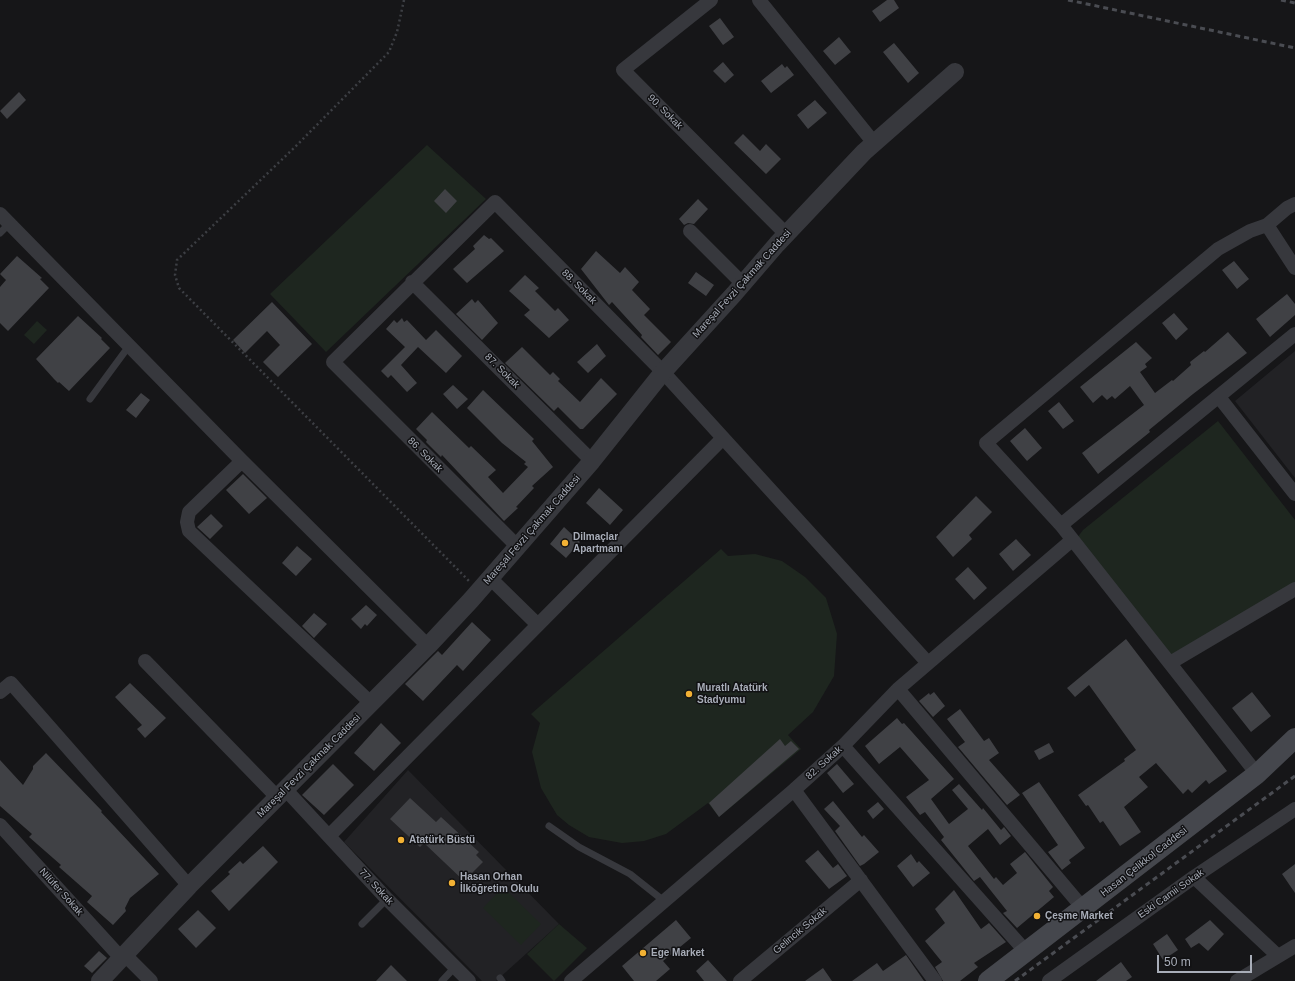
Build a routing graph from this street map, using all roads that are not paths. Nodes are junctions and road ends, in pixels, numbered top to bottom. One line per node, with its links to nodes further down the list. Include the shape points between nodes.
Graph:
1 (712, 0): 9 (street, 90. Sokak, via 624,70)
2 (759, 0): 4 (street)
3 (955, 72): 4 (street, Mareşal Fevzi Çakmak Caddesi)
4 (874, 143): 9 (street, Mareşal Fevzi Çakmak Caddesi)
5 (1295, 204): 7 (street)
6 (3, 224): 14 (street)
7 (1267, 226): 10 (street); 22 (street, via 1218,249 986,443)
8 (690, 231): 12 (street)
9 (786, 234): 12 (street, Mareşal Fevzi Çakmak Caddesi)
10 (1295, 268)
11 (412, 282): 15 (street, 88. Sokak, via 495,202); 20 (street, 87. Sokak); 24 (street, 86. Sokak, via 333,362)
12 (743, 284): 15 (street, Mareşal Fevzi Çakmak Caddesi)
13 (1295, 334): 16 (street)
14 (129, 346): 17 (lane); 19 (street)
15 (663, 372): 18 (street, 88. Sokak); 20 (street, Mareşal Fevzi Çakmak Caddesi)
16 (1219, 397): 21 (street); 22 (street)
17 (90, 399)
18 (723, 438): 27 (street); 30 (street, 88. Sokak)
19 (242, 461): 28 (street); 34 (street, via 189,512 189,531)
20 (592, 461): 24 (street, Mareşal Fevzi Çakmak Caddesi)
21 (1295, 494)
22 (1061, 526): 23 (street)
23 (1072, 540): 30 (street, 82. Sokak); 31 (street)
24 (518, 547): 25 (street, Mareşal Fevzi Çakmak Caddesi)
25 (485, 585): 27 (street); 28 (street, Mareşal Fevzi Çakmak Caddesi)
26 (1295, 589): 31 (street)
27 (538, 625): 43 (street)
28 (428, 646): 34 (street, Mareşal Fevzi Çakmak Caddesi)
29 (146, 661): 39 (street, 77. Sokak)
30 (928, 663): 32 (street, 82. Sokak)
31 (1170, 663): 37 (street)
32 (898, 689): 36 (street, 82. Sokak); 49 (street)
33 (0, 692): 46 (street, via 11,683)
34 (370, 703): 39 (street, Mareşal Fevzi Çakmak Caddesi)
35 (1295, 738): 37 (main road, Hasan Çelikkol Caddesi)
36 (843, 746): 38 (street, 82. Sokak); 52 (street)
37 (1257, 774): 52 (main road, Hasan Çelikkol Caddesi)
38 (794, 790): 45 (street); 48 (street, 82. Sokak)
39 (282, 794): 43 (street, 77. Sokak); 46 (street, Mareşal Fevzi Çakmak Caddesi)
40 (1295, 809): 44 (street, Eski Camii Sokak)
41 (0, 825): 54 (street, Nilüfer Sokak)
42 (549, 826): 48 (lane, via 579,848 630,874)
43 (329, 836): 47 (street, 77. Sokak)
44 (1194, 877): 53 (street); 64 (street, Eski Camii Sokak)
45 (861, 880): 61 (street, Gelincik Sokak); 62 (street)
46 (189, 886): 54 (street, Mareşal Fevzi Çakmak Caddesi)
47 (388, 899): 50 (lane); 55 (street, 77. Sokak, via 427,933)
48 (664, 901): 60 (street, 82. Sokak)
49 (1077, 901)
50 (362, 924)
51 (1295, 946): 53 (street)
52 (1025, 953): 63 (main road, Hasan Çelikkol Caddesi)
53 (1278, 956): 65 (street)
54 (124, 957): 56 (street, Mareşal Fevzi Çakmak Caddesi); 57 (street, Nilüfer Sokak)
55 (455, 967): 58 (lane); 59 (street, 77. Sokak)
56 (100, 981)
57 (151, 981)
58 (442, 981)
59 (469, 981)
60 (571, 981)
61 (740, 981)
62 (935, 981)
63 (988, 981)
64 (1049, 981)
65 (1237, 981)

